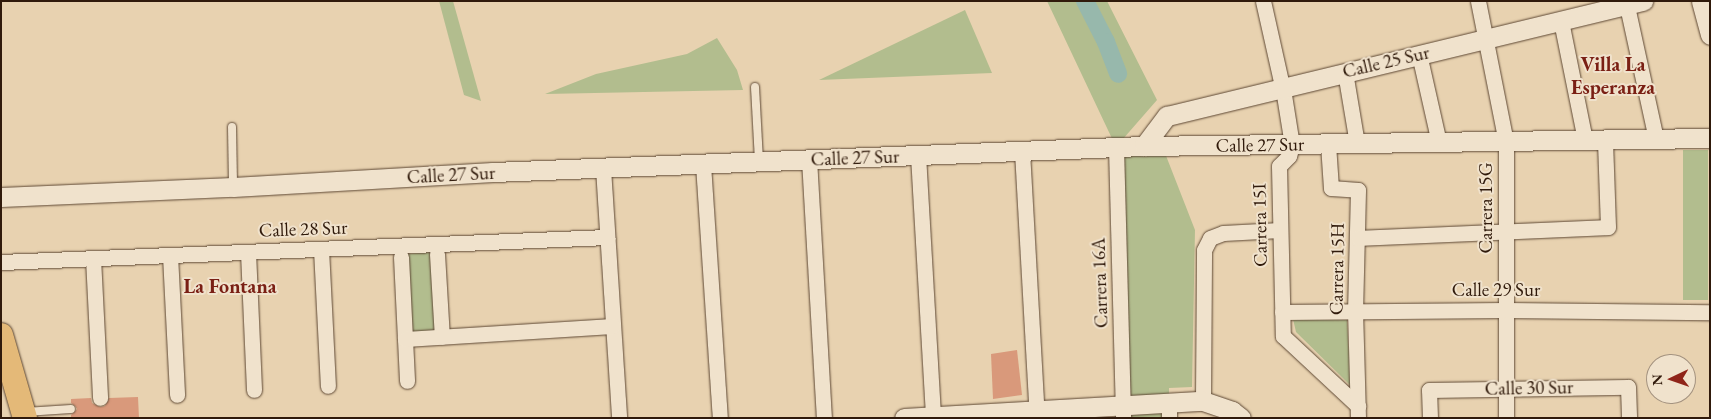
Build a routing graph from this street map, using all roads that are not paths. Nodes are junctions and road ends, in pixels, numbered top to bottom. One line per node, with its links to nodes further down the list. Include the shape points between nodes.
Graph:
1 (1263, 1): 11 (street)
2 (1478, 1): 7 (street, Carrera 15G)
3 (1701, 1): 6 (street)
4 (1635, 4): 5 (street, Calle 25 Sur); 14 (street)
5 (1561, 21): 7 (street, Calle 25 Sur); 15 (street)
6 (1710, 35)
7 (1487, 38): 8 (street, Calle 25 Sur); 18 (street, Carrera 15G)
8 (1419, 54): 9 (street, Calle 25 Sur); 17 (street)
9 (1345, 72): 11 (street, Calle 25 Sur); 20 (street)
10 (755, 87): 27 (lane)
11 (1282, 87): 21 (street); 22 (street, Calle 25 Sur, via 1167,116)
12 (232, 126): 30 (lane)
13 (1710, 138): 14 (street, Calle 27 Sur)
14 (1656, 139): 16 (street, Calle 27 Sur)
15 (1585, 140): 16 (street, Calle 27 Sur); 18 (street, Calle 27 Sur)
16 (1605, 140): 33 (street, via 1608,227)
17 (1439, 142): 18 (street, Calle 27 Sur); 20 (street, Calle 27 Sur)
18 (1506, 142): 33 (street, Carrera 15G)
19 (1328, 144): 20 (street, Calle 27 Sur); 21 (street, Calle 27 Sur); 35 (street, Carrera 15H, via 1331,188 1358,190)
20 (1357, 144)
21 (1292, 145): 22 (street, Calle 27 Sur); 32 (street, Carrera 15I, via 1289,156 1279,166)
22 (1144, 146): 23 (street, Calle 27 Sur)
23 (1116, 147): 24 (street, Calle 27 Sur); 60 (street, Carrera 16A)
24 (1022, 151): 25 (street, Calle 27 Sur); 62 (street)
25 (918, 155): 26 (street, Calle 27 Sur); 64 (street)
26 (809, 160): 27 (street, Calle 27 Sur); 67 (street)
27 (759, 162): 28 (street, Calle 27 Sur)
28 (703, 164): 29 (street, Calle 27 Sur); 66 (street)
29 (603, 168): 30 (street, Calle 27 Sur); 34 (street)
30 (233, 187): 31 (street, Calle 27 Sur)
31 (1, 197)
32 (1280, 230): 45 (street, Carrera 15I); 57 (street, via 1223,232 1210,238 1204,250)
33 (1505, 231): 35 (street); 44 (street, Carrera 15G)
34 (607, 237): 36 (street, Calle 28 Sur); 47 (street)
35 (1358, 238): 43 (street, Carrera 15H)
36 (321, 248): 37 (street, Calle 28 Sur); 52 (street)
37 (248, 252): 39 (street, Calle 28 Sur); 54 (street)
38 (437, 254): 49 (street)
39 (170, 255): 41 (street, Calle 28 Sur); 55 (street)
40 (401, 257): 50 (street)
41 (93, 258): 42 (street, Calle 28 Sur); 56 (street)
42 (1, 262)
43 (1355, 310): 44 (street, Calle 29 Sur); 45 (street, Calle 29 Sur); 61 (street, Carrera 15H)
44 (1506, 310): 46 (street, Calle 29 Sur); 53 (street, Carrera 15G)
45 (1282, 312): 61 (street, Carrera 15I, via 1283,336)
46 (1710, 312)
47 (613, 326): 49 (street); 65 (street)
48 (1, 335): 63 (main road)
49 (442, 337): 50 (street)
50 (405, 339): 51 (street)
51 (407, 381)
52 (328, 386)
53 (1506, 388): 70 (street, Calle 30 Sur, via 1429,390); 71 (street, Carrera 15G); 72 (street, Calle 30 Sur, via 1628,387)
54 (254, 390)
55 (176, 394)
56 (100, 398)
57 (1203, 400): 59 (street); 69 (street)
58 (71, 408): 63 (lane)
59 (1169, 410): 60 (street)
60 (1123, 411): 62 (street)
61 (1358, 412)
62 (1037, 414): 64 (street)
63 (24, 415)
64 (933, 416): 68 (street)
65 (619, 418)
66 (720, 418)
67 (824, 418)
68 (904, 418)
69 (1241, 418)
70 (1430, 418)
71 (1506, 418)
72 (1629, 418)

